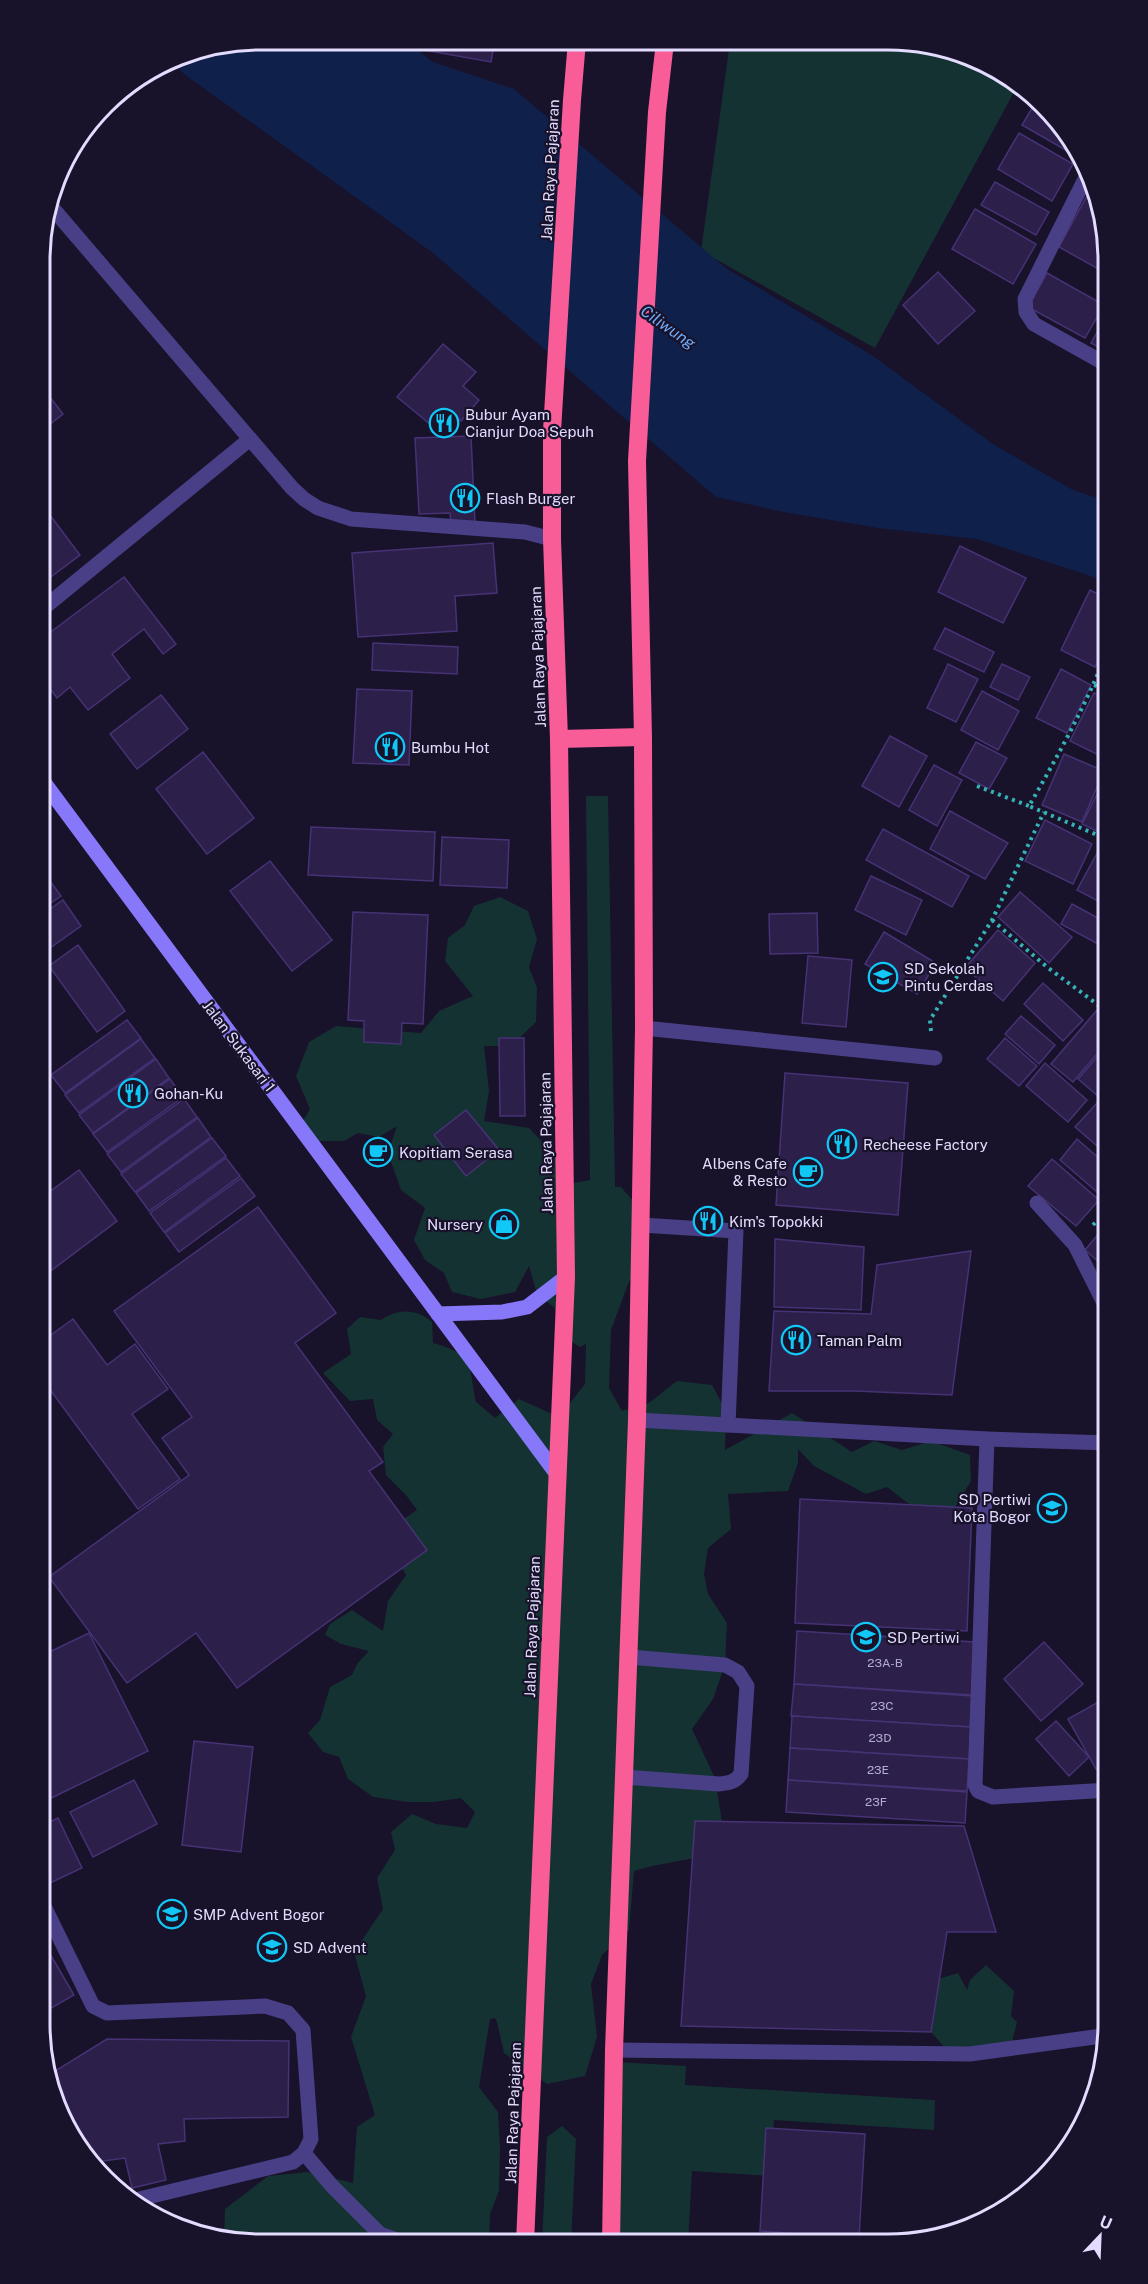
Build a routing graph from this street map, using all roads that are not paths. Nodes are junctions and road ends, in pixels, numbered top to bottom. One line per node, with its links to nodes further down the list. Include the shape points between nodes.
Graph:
1 (577, 50): 7 (highway, Jalan Raya Pajajaran, via 552,431)
2 (664, 50): 9 (highway, via 657,112 638,462)
3 (1084, 186): 5 (street, via 1025,298 1026,312 1034,324)
4 (56, 212): 6 (street)
5 (1098, 360)
6 (249, 439): 7 (street, via 304,499 332,514 351,519 525,532); 8 (street)
7 (552, 539): 10 (highway, Jalan Raya Pajajaran)
8 (50, 603)
9 (643, 737): 10 (highway); 12 (highway)
10 (559, 739): 16 (highway, Jalan Raya Pajajaran)
11 (50, 790): 18 (street, Jalan Sukasari 1)
12 (644, 1028): 13 (street); 15 (highway)
13 (935, 1058)
14 (1037, 1203): 17 (street, via 1075,1245)
15 (641, 1225): 19 (highway); 20 (street, via 736,1231)
16 (566, 1277): 18 (street, via 527,1307 502,1312); 23 (highway, Jalan Raya Pajajaran)
17 (1098, 1291)
18 (438, 1314): 23 (street, Jalan Sukasari 1)
19 (637, 1420): 20 (street); 24 (highway)
20 (728, 1425): 21 (street)
21 (987, 1439): 22 (street); 26 (street, via 975,1785 978,1791 993,1797)
22 (1098, 1443)
23 (556, 1473): 33 (highway, Jalan Raya Pajajaran)
24 (629, 1657): 25 (highway); 25 (street, via 725,1665 738,1672 747,1686 741,1774 733,1782)
25 (624, 1777): 29 (highway)
26 (1098, 1791)
27 (50, 1918): 30 (street, via 93,2006 107,2013 266,2006 288,2013 303,2030 311,2139)
28 (1098, 2036): 29 (street, via 970,2054)
29 (614, 2050): 34 (highway)
30 (304, 2153): 31 (street, via 293,2162); 32 (street)
31 (143, 2198)
32 (383, 2235)
33 (525, 2235)
34 (611, 2235)

